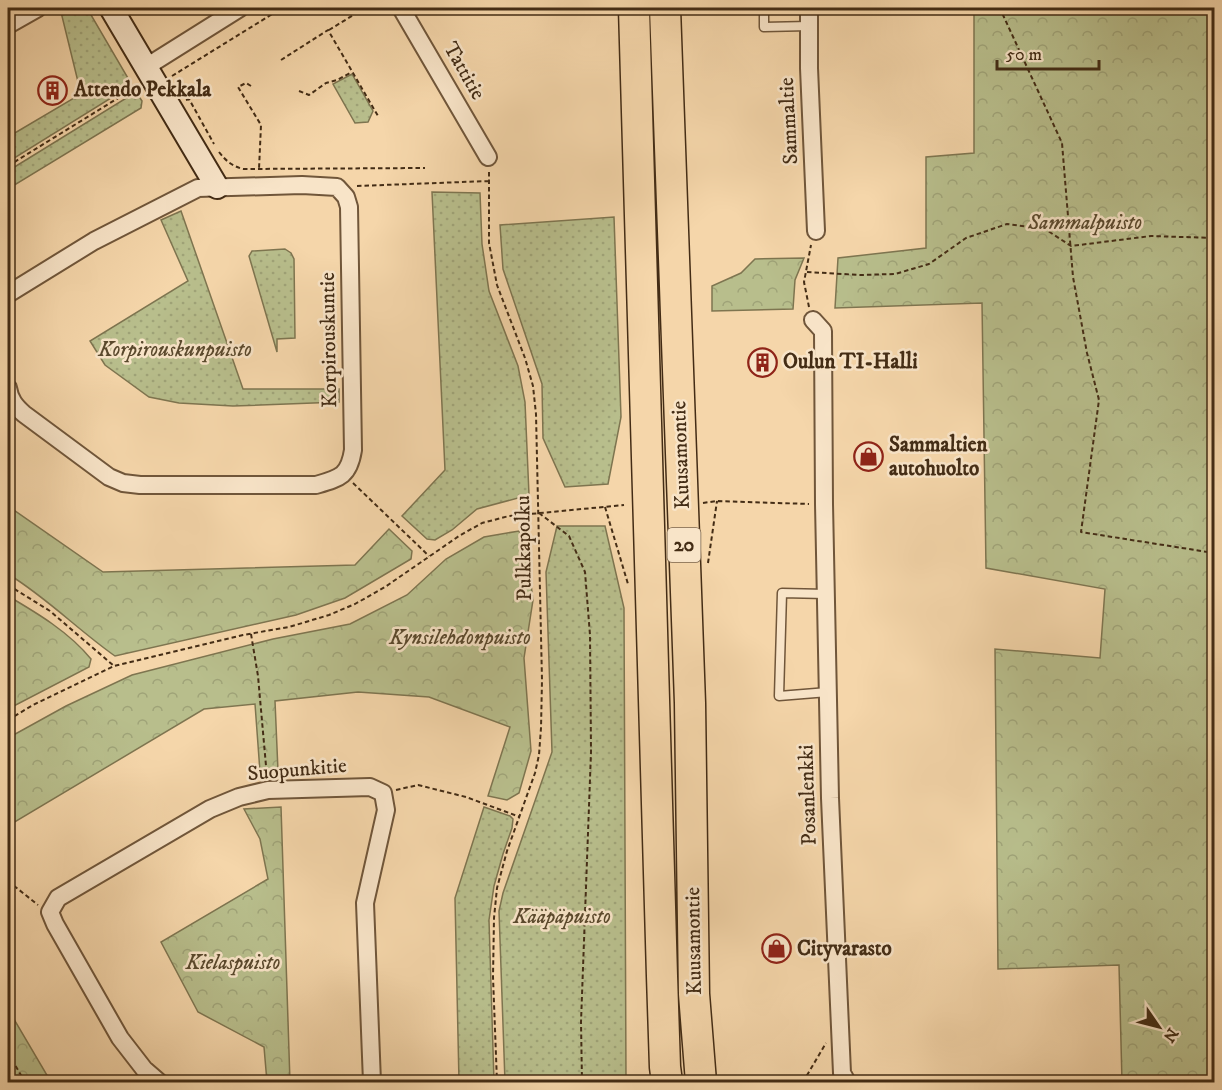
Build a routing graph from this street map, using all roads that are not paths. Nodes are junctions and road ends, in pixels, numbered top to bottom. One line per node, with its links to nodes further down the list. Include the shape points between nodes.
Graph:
1 (38, 8): 9 (street)
2 (111, 8): 11 (street)
3 (240, 8): 11 (street)
4 (401, 8): 12 (street, Tattitie)
5 (634, 8): 22 (highway, Kuusamontie / 20)
6 (665, 8): 23 (highway, Kuusamontie / 20, via 690,703 694,994)
7 (764, 8): 10 (lane, via 764,27)
8 (809, 8): 10 (street, Sammaltie)
9 (8, 25)
10 (809, 26): 14 (street, Sammaltie)
11 (146, 67): 13 (street)
12 (488, 157)
13 (217, 187): 15 (street, via 198,188 94,242); 17 (street, Korpirouskuntie, via 337,187 346,197 353,450 344,474 316,485 123,483 109,477 24,414 14,404)
14 (816, 231)
15 (8, 294)
16 (813, 320): 18 (street, Posanlenkki, via 823,331)
17 (8, 388)
18 (826, 594): 19 (street, Posanlenkki); 19 (lane, via 782,593 779,696)
19 (828, 692): 24 (street, Posanlenkki, via 842,1073)
20 (159, 1083): 21 (street, Suopunkitie, via 120,1038 55,924 50,912 58,898 210,809 239,797 268,790 370,787 383,793 386,810 364,903)
21 (372, 1083)
22 (667, 1083)
23 (702, 1083)
24 (847, 1083)

